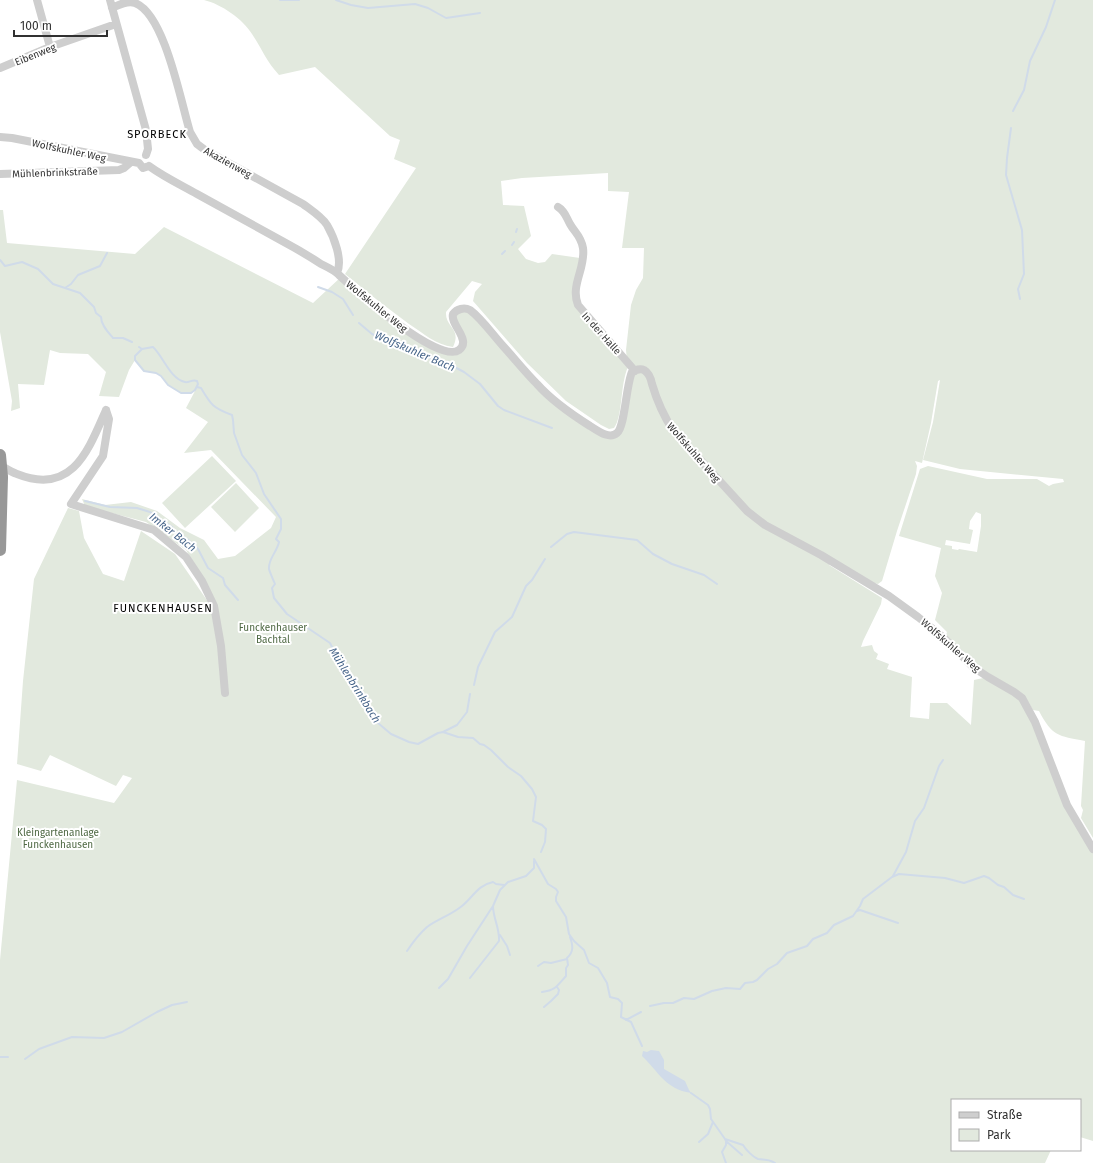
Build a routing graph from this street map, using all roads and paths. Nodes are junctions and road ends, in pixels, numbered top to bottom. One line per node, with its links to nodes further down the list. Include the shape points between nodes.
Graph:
1 (37, 0): 4 (street)
2 (111, 4): 3 (street); 12 (street, Akazienweg, via 124,2 142,7 162,36 190,132 197,144 303,204 327,224 339,259 340,267)
3 (116, 24): 4 (street, Eibenweg); 7 (street, via 146,130)
4 (50, 48): 5 (street, Eibenweg)
5 (0, 68)
6 (0, 137): 8 (street, Wolfskuhler Weg)
7 (146, 155): 8 (street, via 141,156); 9 (street, via 151,161)
8 (135, 163): 9 (street, Wolfskuhler Weg, via 143,168); 10 (street, Mühlenbrinkstraße, via 119,170)
9 (150, 166): 12 (street, Wolfskuhler Weg)
10 (0, 174)
11 (558, 206): 13 (street, In der Halle, via 565,212 583,247 583,258 575,289 578,305)
12 (337, 274): 13 (street, Wolfskuhler Weg, via 403,329 448,352 459,350 463,342 453,320 453,314 463,308 470,310 550,397 602,434 611,436 619,432 629,379)
13 (635, 371): 18 (street, Wolfskuhler Weg, via 639,369 648,373 663,416 673,430 747,511 758,520 889,596 943,637 973,667 1022,698 1036,722 1067,805)
14 (0, 455): 15 (highway, bridge)
15 (1, 471): 16 (highway); 17 (street, via 41,480 52,479 69,472 77,465 93,441 106,410 109,419 103,456 71,504 154,530 186,557 214,606)
16 (0, 550)
17 (225, 693)
18 (1093, 849)

